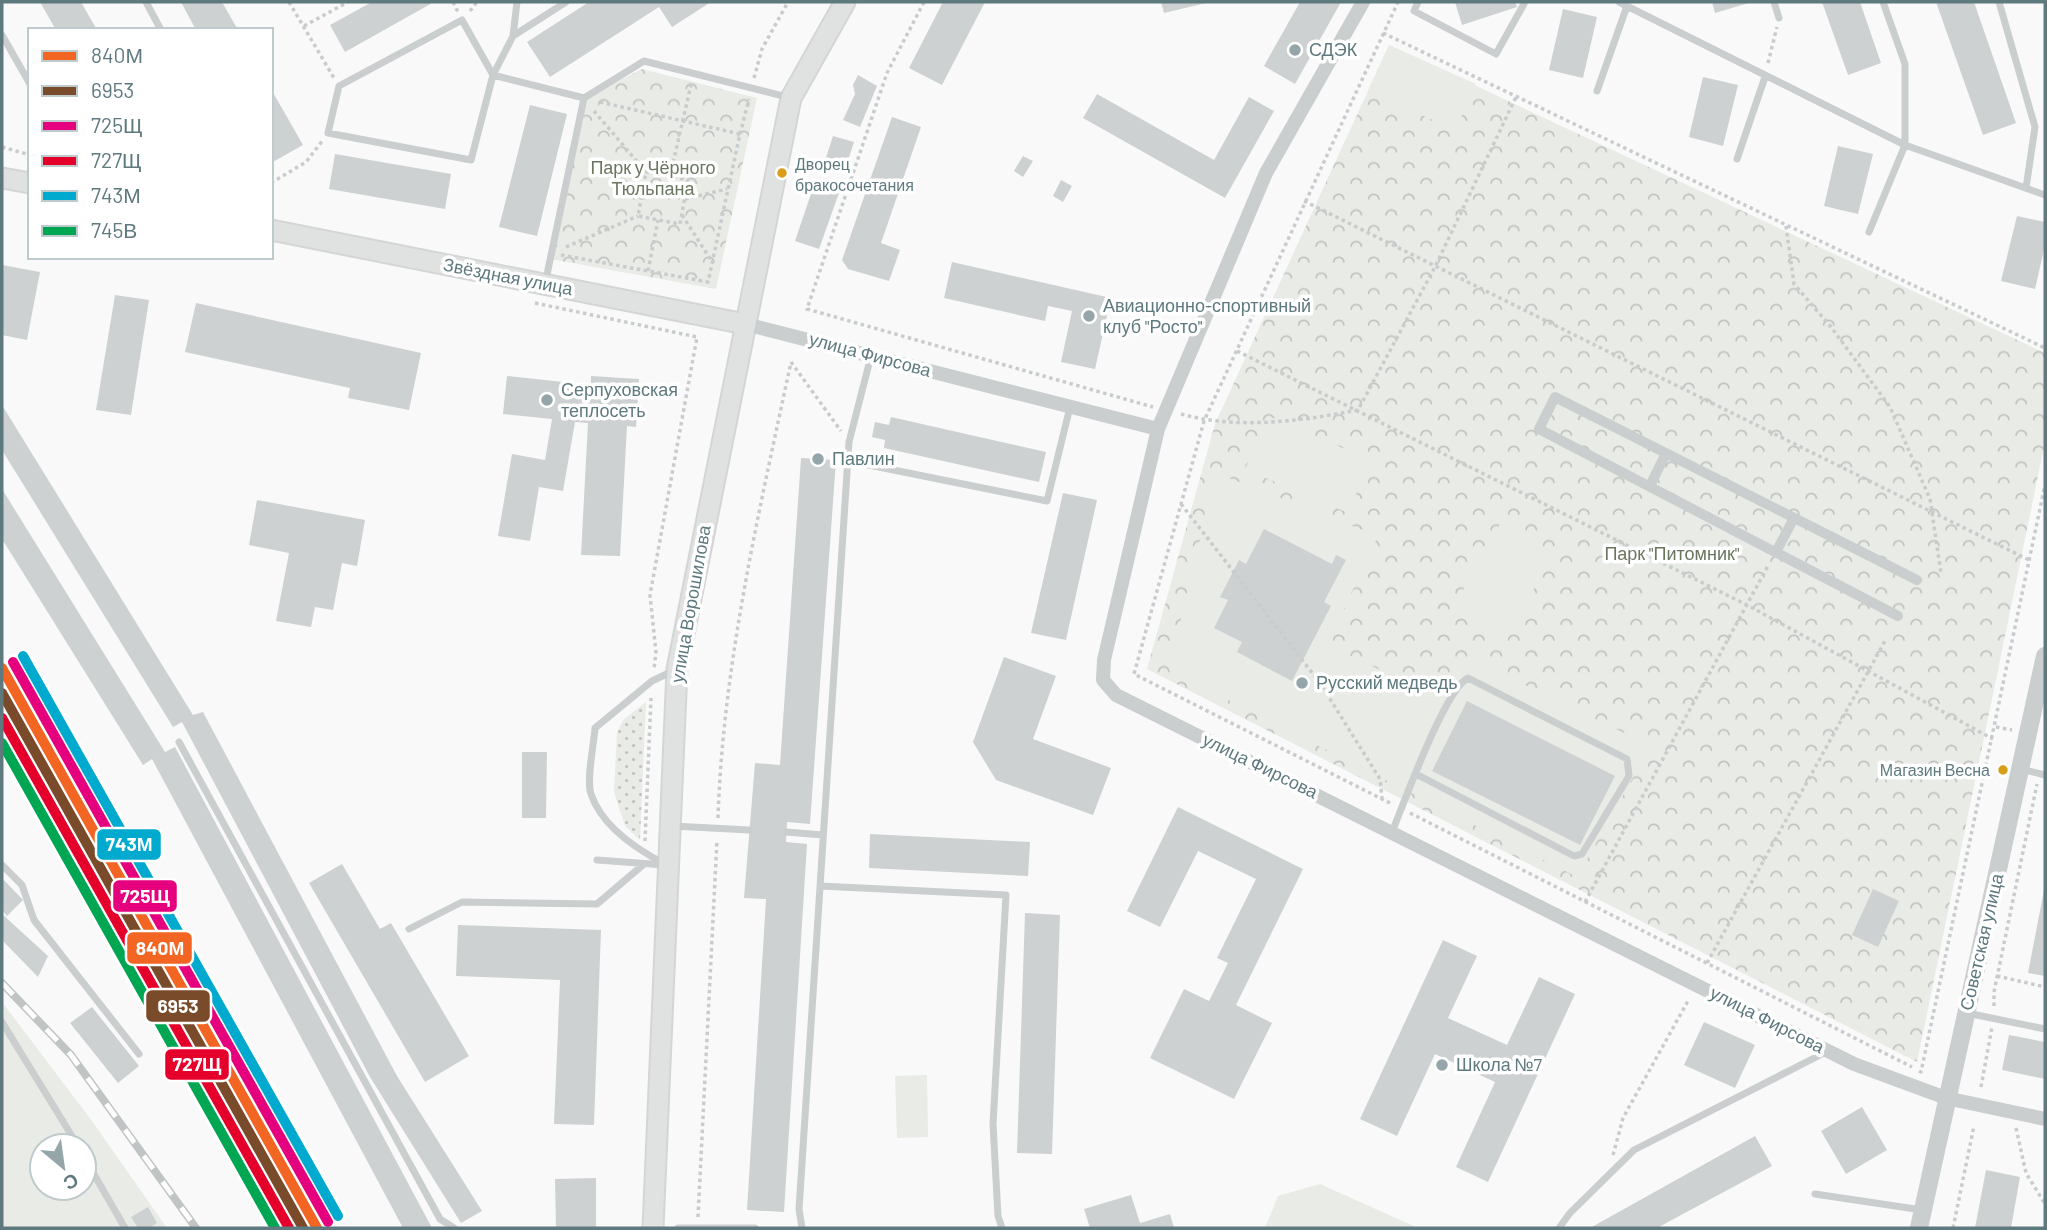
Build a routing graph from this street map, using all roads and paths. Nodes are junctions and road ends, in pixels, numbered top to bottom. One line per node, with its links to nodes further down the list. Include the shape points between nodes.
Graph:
1 (146, 2): 20 (lane)
2 (289, 2): 19 (path)
3 (348, 2): 19 (path)
4 (517, 2): 23 (lane)
5 (566, 2): 23 (lane)
6 (788, 2): 29 (path, via 762,49)
7 (845, 2): 33 (main road, улица Ворошилова)
8 (924, 2): 68 (path, via 887,73 807,309)
9 (1363, 2): 68 (street, via 1266,173)
10 (1398, 2): 21 (path)
11 (1418, 2): 12 (lane, via 1414,11 1496,54)
12 (1525, 2)
13 (1619, 2): 17 (lane)
14 (1774, 2): 18 (lane)
15 (1883, 2): 37 (lane, via 1905,64)
16 (1999, 2): 46 (lane, via 2035,127)
17 (1627, 6): 26 (lane); 30 (lane)
18 (1779, 18): 26 (path)
19 (304, 27): 28 (path)
20 (160, 28)
21 (1383, 33): 31 (path); 50 (path)
22 (2, 35): 27 (lane)
23 (513, 36): 25 (lane)
24 (694, 73): 29 (lane); 32 (lane, via 644,61); 34 (path)
25 (493, 75): 28 (lane, via 462,20); 32 (lane); 35 (lane, via 471,160)
26 (1765, 77): 37 (lane); 40 (lane)
27 (28, 80)
28 (339, 86): 35 (lane)
29 (752, 88): 33 (lane); 36 (path)
30 (1597, 91)
31 (1516, 97): 54 (path); 59 (path)
32 (584, 98): 34 (path); 41 (path); 57 (lane)
33 (792, 98): 62 (main road, улица Ворошилова)
34 (682, 120): 36 (path); 42 (path)
35 (328, 133): 44 (path, via 306,162)
36 (740, 134): 47 (path)
37 (1905, 145): 46 (lane); 56 (lane)
38 (2, 147): 39 (path)
39 (28, 154)
40 (1737, 159)
41 (646, 172): 42 (path); 52 (path)
42 (670, 176): 49 (path, via 688,180)
43 (2, 178): 45 (main road)
44 (273, 182)
45 (28, 183)
46 (2025, 188): 48 (lane)
47 (727, 189): 49 (path); 58 (path)
48 (2045, 195)
49 (685, 199): 51 (path)
50 (1304, 201): 59 (path); 65 (path)
51 (682, 215): 53 (path, via 680,224); 58 (path)
52 (638, 216): 53 (path); 57 (path)
53 (659, 220): 60 (path)
54 (1786, 226): 64 (path); 78 (path, via 1794,284 1890,407)
55 (273, 230): 61 (main road, Звёздная улица)
56 (1869, 232)
57 (551, 253): 60 (path); 61 (lane)
58 (712, 261): 60 (path, via 708,282)
59 (1435, 267): 69 (path); 78 (path)
60 (648, 271)
61 (545, 284): 62 (main road, Звёздная улица)
62 (745, 324): 66 (street, улица Фирсова); 88 (main road, улица Ворошилова)
63 (697, 337): 90 (path, via 650,595 656,652)
64 (2045, 348)
65 (1237, 351): 69 (path); 70 (path)
66 (872, 355): 67 (street, улица Фирсова); 72 (lane)
67 (1070, 407): 71 (street, улица Фирсова); 74 (lane, via 1047,501)
68 (1166, 410): 70 (path); 71 (street)
69 (1358, 410): 70 (path, via 1297,421); 84 (path)
70 (1204, 421): 77 (path)
71 (1158, 429): 102 (street, улица Фирсова, via 1103,680 1116,695)
72 (849, 442): 74 (lane); 99 (path, via 791,362 738,622 720,743)
73 (1666, 453): 76 (street); 76 (street, via 1555,397 1539,429); 79 (street)
74 (849, 461): 103 (lane)
75 (2045, 485): 81 (path)
76 (1650, 486): 80 (street)
77 (1181, 504): 96 (path, via 1320,683 1380,779); 96 (path, via 1134,674)
78 (1932, 512): 81 (path); 82 (path)
79 (1794, 518): 80 (street); 83 (street)
80 (1777, 550): 84 (path); 85 (street)
81 (2031, 561): 91 (path)
82 (1941, 573)
83 (1917, 580)
84 (1747, 605): 89 (path); 110 (path)
85 (1898, 616)
86 (1885, 641): 89 (path)
87 (2045, 656): 93 (street, Советская улица)
88 (677, 669): 90 (lane); 98 (main road, улица Ворошилова)
89 (1868, 671): 91 (path); 112 (path)
90 (652, 681): 104 (path); 104 (lane, via 595,728 590,792 605,818 632,847)
91 (1993, 739): 112 (path, via 1921,1072)
92 (179, 742): 134 (lane, via 440,1219)
93 (2021, 769): 95 (lane); 116 (street, Советская улица)
94 (1416, 774): 94 (lane, via 1453,694 1468,678 1627,759 1629,767 1629,776 1582,855 1574,856); 97 (lane)
95 (2042, 774): 113 (path)
96 (1382, 799): 97 (path)
97 (1401, 809): 102 (lane); 110 (path)
98 (670, 825): 99 (lane); 108 (main road, улица Ворошилова)
99 (717, 828): 100 (lane); 137 (path)
100 (749, 830)
101 (786, 832): 103 (lane)
102 (1392, 832): 114 (street, улица Фирсова)
103 (823, 835): 109 (lane)
104 (645, 853): 108 (lane)
105 (597, 860): 106 (lane)
106 (645, 864): 108 (lane); 111 (lane, via 597,904 462,902)
107 (2, 865): 121 (lane, via 22,885 34,920)
108 (669, 866): 135 (main road, улица Ворошилова)
109 (820, 886): 139 (lane, via 806,1070); 140 (lane, via 1006,895 993,1124)
110 (1585, 902): 112 (path)
111 (410, 929)
112 (1707, 963)
113 (1997, 976): 115 (path); 117 (path)
114 (1697, 985): 120 (street, улица Фирсова); 128 (path, via 1623,1118)
115 (2045, 987)
116 (1966, 1013): 117 (lane); 123 (street, Советская улица)
117 (1994, 1019): 119 (lane); 122 (path)
118 (2, 1022): 127 (lane)
119 (2045, 1029)
120 (1828, 1051): 123 (street, улица Фирсова); 128 (lane, via 1634,1150)
121 (139, 1055)
122 (1981, 1087)
123 (1946, 1098): 124 (street, улица Фирсова); 132 (street, Советская улица)
124 (2012, 1112): 125 (street, улица Фирсова); 131 (path, via 2026,1173)
125 (2045, 1118)
126 (1974, 1126): 143 (path)
127 (69, 1132)
128 (1606, 1178): 141 (lane)
129 (98, 1181): 133 (lane)
130 (1815, 1194): 132 (lane)
131 (2045, 1204)
132 (1923, 1210): 142 (street, Советская улица)
133 (125, 1228)
134 (454, 1228)
135 (653, 1228)
136 (678, 1228): 137 (lane)
137 (697, 1228): 138 (lane)
138 (755, 1228)
139 (802, 1228)
140 (1002, 1228)
141 (1559, 1228)
142 (1919, 1228)
143 (1952, 1228)

